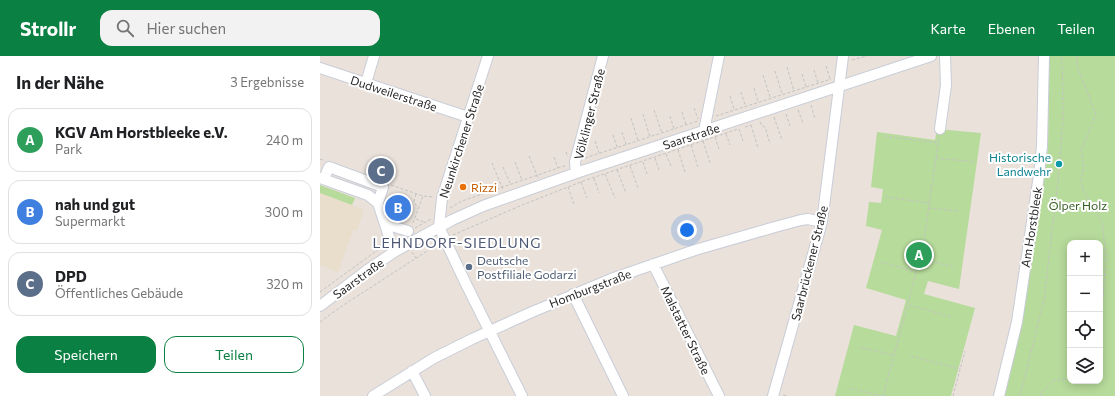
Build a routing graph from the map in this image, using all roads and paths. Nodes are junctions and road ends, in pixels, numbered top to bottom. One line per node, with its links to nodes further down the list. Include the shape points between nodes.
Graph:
1 (374, 56): 20 (street)
2 (488, 56): 40 (street, Neunkirchener Straße)
3 (603, 56): 81 (street, Völklinger Straße)
4 (719, 56): 44 (street)
5 (867, 56): 11 (path)
6 (931, 56): 19 (street, Saarstraße)
7 (945, 56): 51 (street, via 946,85)
8 (1044, 56): 161 (street, Am Horstbleek, via 1039,175 1017,322)
9 (1062, 56): 162 (path, via 1063,119 1046,285)
10 (1077, 56): 140 (path, via 1077,68 1096,114 1081,150 1084,167 1081,180 1083,190 1102,222 1106,257)
11 (842, 60): 19 (street, Saarbrückener Straße)
12 (826, 66): 19 (path)
13 (787, 67): 24 (path)
14 (320, 68): 20 (street, Dudweilerstraße)
15 (814, 70): 21 (path)
16 (775, 71): 26 (path)
17 (802, 74): 22 (path)
18 (763, 75): 28 (path)
19 (836, 82): 21 (path); 56 (street, Saarstraße); 124 (street, Saarbrückener Straße)
20 (366, 83): 40 (street, Dudweilerstraße)
21 (818, 83): 22 (path)
22 (806, 87): 24 (path)
23 (754, 88): 29 (path)
24 (794, 90): 26 (path)
25 (741, 92): 31 (path)
26 (782, 94): 28 (path)
27 (730, 96): 35 (path)
28 (770, 98): 29 (path)
29 (758, 102): 31 (path)
30 (810, 105): 43 (path)
31 (746, 106): 35 (path)
32 (694, 108): 44 (path)
33 (798, 109): 45 (path)
34 (654, 110): 53 (path)
35 (734, 110): 44 (path)
36 (682, 112): 46 (path)
37 (786, 113): 48 (path)
38 (643, 114): 58 (path)
39 (670, 116): 49 (path)
40 (468, 117): 112 (street, Neunkirchener Straße)
41 (774, 117): 60 (path)
42 (631, 118): 62 (path)
43 (815, 119)
44 (702, 120): 46 (path); 56 (street)
45 (803, 123)
46 (686, 125): 49 (path)
47 (750, 125): 50 (path); 66 (path, via 760,122 765,127); 70 (path)
48 (790, 126)
49 (674, 129): 53 (path)
50 (738, 129): 54 (path); 63 (path)
51 (940, 129): 64 (path)
52 (622, 132): 65 (path)
53 (662, 133): 58 (path)
54 (726, 133): 59 (path); 68 (path)
55 (613, 134): 69 (path)
56 (703, 136): 59 (path); 67 (path); 84 (path); 96 (street, Saarstraße)
57 (884, 136): 64 (path)
58 (650, 137): 62 (path)
59 (715, 137): 72 (path)
60 (782, 140)
61 (595, 141): 73 (path)
62 (638, 141): 65 (path)
63 (742, 141)
64 (938, 143): 78 (path)
65 (626, 144): 69 (path)
66 (770, 144)
67 (691, 145): 71 (path); 87 (path)
68 (730, 145)
69 (617, 147): 73 (path)
70 (758, 148)
71 (678, 149): 74 (path); 92 (path)
72 (719, 149)
73 (599, 153): 81 (path)
74 (666, 153): 77 (path); 86 (path)
75 (529, 156): 95 (path)
76 (554, 157): 89 (path)
77 (655, 157): 79 (path); 91 (path)
78 (936, 158): 82 (path); 116 (path)
79 (643, 161): 85 (path); 94 (path)
80 (515, 162): 99 (path)
81 (576, 162): 89 (path); 96 (street, Völklinger Straße)
82 (975, 162)
83 (492, 163): 102 (path)
84 (710, 163)
85 (629, 165): 90 (path); 104 (path)
86 (671, 166)
87 (698, 167)
88 (503, 168): 100 (path)
89 (558, 168): 95 (path)
90 (617, 169): 93 (path); 107 (path)
91 (659, 170)
92 (685, 172)
93 (605, 173): 97 (path); 114 (path)
94 (647, 174)
95 (537, 175): 99 (path); 101 (path)
96 (578, 177): 97 (path); 101 (street, Saarstraße); 103 (path); 113 (path)
97 (593, 177): 106 (path)
98 (322, 178): 115 (street, via 368,195); 115 (street, via 329,167 383,187)
99 (522, 180): 100 (path)
100 (510, 184): 102 (path)
101 (541, 185): 110 (street, Saarstraße)
102 (502, 187): 110 (path); 121 (path, via 462,201)
103 (568, 187): 117 (path); 129 (path, via 456,233)
104 (638, 188)
105 (402, 189): 108 (path)
106 (599, 193)
107 (626, 193)
108 (417, 194): 109 (path); 119 (path, via 414,201)
109 (423, 196): 112 (path); 119 (path)
110 (506, 197): 126 (street, Saarstraße)
111 (886, 197): 116 (path)
112 (442, 198): 121 (street, Neunkirchener Straße)
113 (587, 198)
114 (615, 198)
115 (378, 203): 125 (street)
116 (929, 203): 118 (path)
117 (574, 204)
118 (929, 208): 120 (path); 131 (path)
119 (418, 209): 122 (path)
120 (958, 211)
121 (440, 213): 123 (path); 126 (street, Neunkirchener Straße)
122 (415, 218): 123 (path); 127 (path)
123 (425, 222): 127 (path)
124 (822, 222): 133 (street, Homburgstraße, via 801,220); 152 (street, Saarbrückener Straße)
125 (385, 224): 127 (street); 128 (street)
126 (439, 227): 129 (street); 130 (street, Saarstraße)
127 (410, 231)
128 (389, 237): 130 (street); 136 (path, via 381,241 379,249)
129 (445, 240): 142 (path); 143 (street)
130 (394, 252): 139 (street, Saarstraße)
131 (920, 258): 134 (path); 135 (path)
132 (881, 262): 135 (path)
133 (653, 264): 137 (street, Homburgstraße); 157 (street, Malstatter Straße)
134 (955, 267)
135 (916, 272): 138 (path)
136 (320, 292)
137 (573, 294): 143 (street, Homburgstraße); 156 (street)
138 (907, 305): 141 (path); 146 (path)
139 (320, 306)
140 (1102, 312)
141 (952, 317)
142 (320, 322)
143 (490, 331): 149 (street, Homburgstraße); 155 (street)
144 (860, 347): 146 (path)
145 (965, 351): 148 (path)
146 (894, 355): 159 (path)
147 (911, 356): 148 (path)
148 (960, 369): 160 (path)
149 (412, 371): 153 (street, Homburgstraße); 154 (street)
150 (1067, 379): 163 (path, via 1054,380)
151 (850, 388): 159 (path)
152 (776, 395): 158 (path)
153 (373, 396)
154 (425, 396)
155 (522, 396)
156 (622, 396)
157 (718, 396)
158 (788, 396)
159 (882, 396)
160 (953, 396)
161 (999, 396)
162 (1020, 396)
163 (1041, 396)

